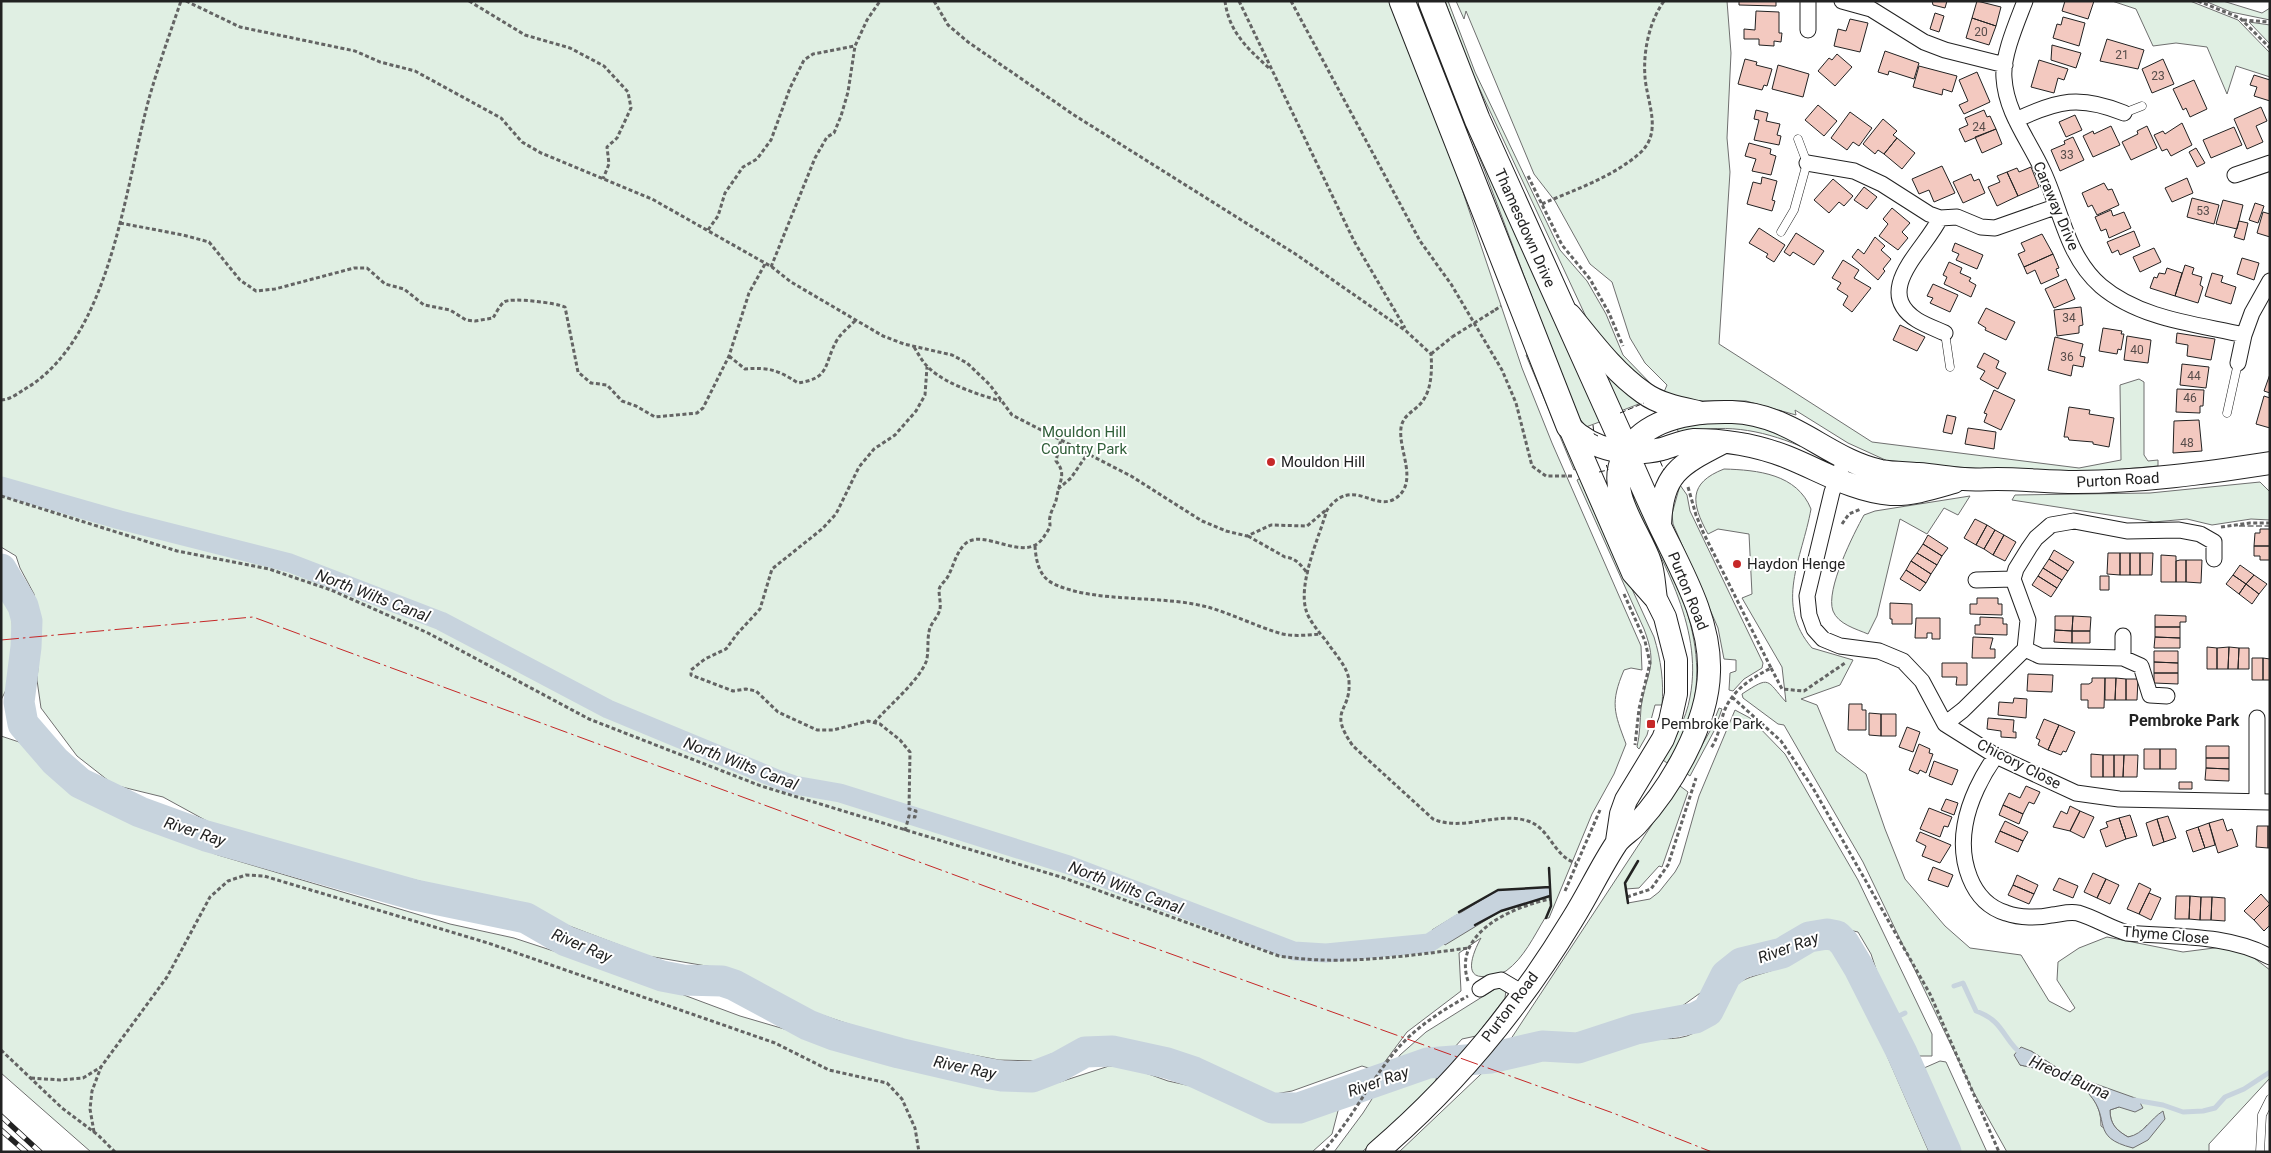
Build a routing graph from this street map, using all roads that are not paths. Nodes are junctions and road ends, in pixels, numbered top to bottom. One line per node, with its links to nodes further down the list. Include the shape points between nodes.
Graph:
1 (1402, 1): 26 (main road, Thamesdown Drive)
2 (1431, 1): 19 (main road, Thamesdown Drive, via 1477,119)
3 (1808, 1): 6 (street)
4 (1842, 1): 7 (street, via 1871,9 1924,42)
5 (2025, 1): 7 (street, Caraway Drive)
6 (1808, 30)
7 (2005, 65): 10 (street, Caraway Drive, via 2005,88)
8 (2142, 106): 9 (lane)
9 (2124, 113): 10 (street, via 2092,102 2070,101 2046,106)
10 (2016, 120): 15 (street, Caraway Drive, via 2042,168)
11 (1798, 139): 12 (lane)
12 (1807, 163): 16 (street, via 1869,177 1914,206); 17 (lane, via 1798,199)
13 (2270, 163): 14 (street)
14 (2235, 175)
15 (2055, 207): 16 (street, via 1995,228 1981,227 1957,217); 21 (street, Caraway Drive, via 2073,250 2101,286 2138,309)
16 (1940, 218): 20 (street, via 1934,232 1902,276 1899,299 1917,320)
17 (1781, 232)
18 (2268, 289): 21 (street)
19 (1559, 303): 24 (main road, Purton Road, via 1615,367 1645,394 1670,405); 28 (main road, Thamesdown Drive)
20 (1945, 333): 23 (lane)
21 (2244, 335): 22 (street)
22 (2238, 363): 25 (lane)
23 (1950, 367)
24 (1704, 413): 28 (main road, Purton Road, via 1656,425 1640,434); 29 (main road, Purton Road, via 1734,412 1776,421)
25 (2227, 413)
26 (1569, 426): 28 (main road, Purton Road, via 1587,442 1608,450); 37 (main road, Purton Road, via 1633,573)
27 (1722, 443): 28 (main road, Purton Road, via 1687,441 1648,452); 32 (main road, Purton Road, via 1764,450); 33 (main road, Purton Road, via 1686,463 1676,473 1664,489)
28 (1627, 452): 33 (main road, Purton Road); 37 (main road, Purton Road, via 1619,472 1619,490 1651,564)
29 (1846, 456): 31 (main road, Purton Road, via 1879,470); 32 (street, Chicory Close)
30 (2270, 463): 31 (main road, Purton Road, via 2135,480)
31 (1964, 479): 32 (main road, Purton Road, via 1920,491 1892,494 1869,491)
32 (1837, 480): 43 (street, Chicory Close, via 1807,596 1814,629 1823,639 1840,646 1892,655 1913,669)
33 (1660, 525): 46 (main road, Purton Road, via 1700,616 1706,635 1710,673 1697,731 1636,825)
34 (2214, 559): 35 (street, via 2214,542 2200,534 2180,530 2127,531 2074,521 2061,522 2051,525 2036,538)
35 (2013, 579): 36 (street); 39 (street, via 2028,620)
36 (1976, 580)
37 (1656, 599): 46 (main road, Purton Road, via 1676,660 1675,705 1663,739 1626,800)
38 (2123, 636): 40 (street)
39 (2025, 649): 40 (street, via 2040,656); 43 (street)
40 (2123, 658): 41 (street, via 2141,666 2150,695)
41 (2167, 696)
42 (2257, 718): 45 (street)
43 (1946, 724): 44 (street, Chicory Close)
44 (1996, 756): 45 (street, Chicory Close, via 2076,793 2119,799); 47 (street, Thyme Close, via 1986,770 1968,812 1964,841 1973,886 1993,907 2007,913 2038,917 2076,912 2127,933 2231,941)
45 (2263, 802)
46 (1617, 841): 49 (main road, Purton Road, via 1572,921)
47 (2270, 957)
48 (1476, 991): 49 (street, via 1501,980)
49 (1523, 993): 51 (main road, Purton Road, via 1463,1067)
50 (2270, 1099): 52 (lane, via 2262,1115)
51 (1377, 1152)
52 (2260, 1152)

